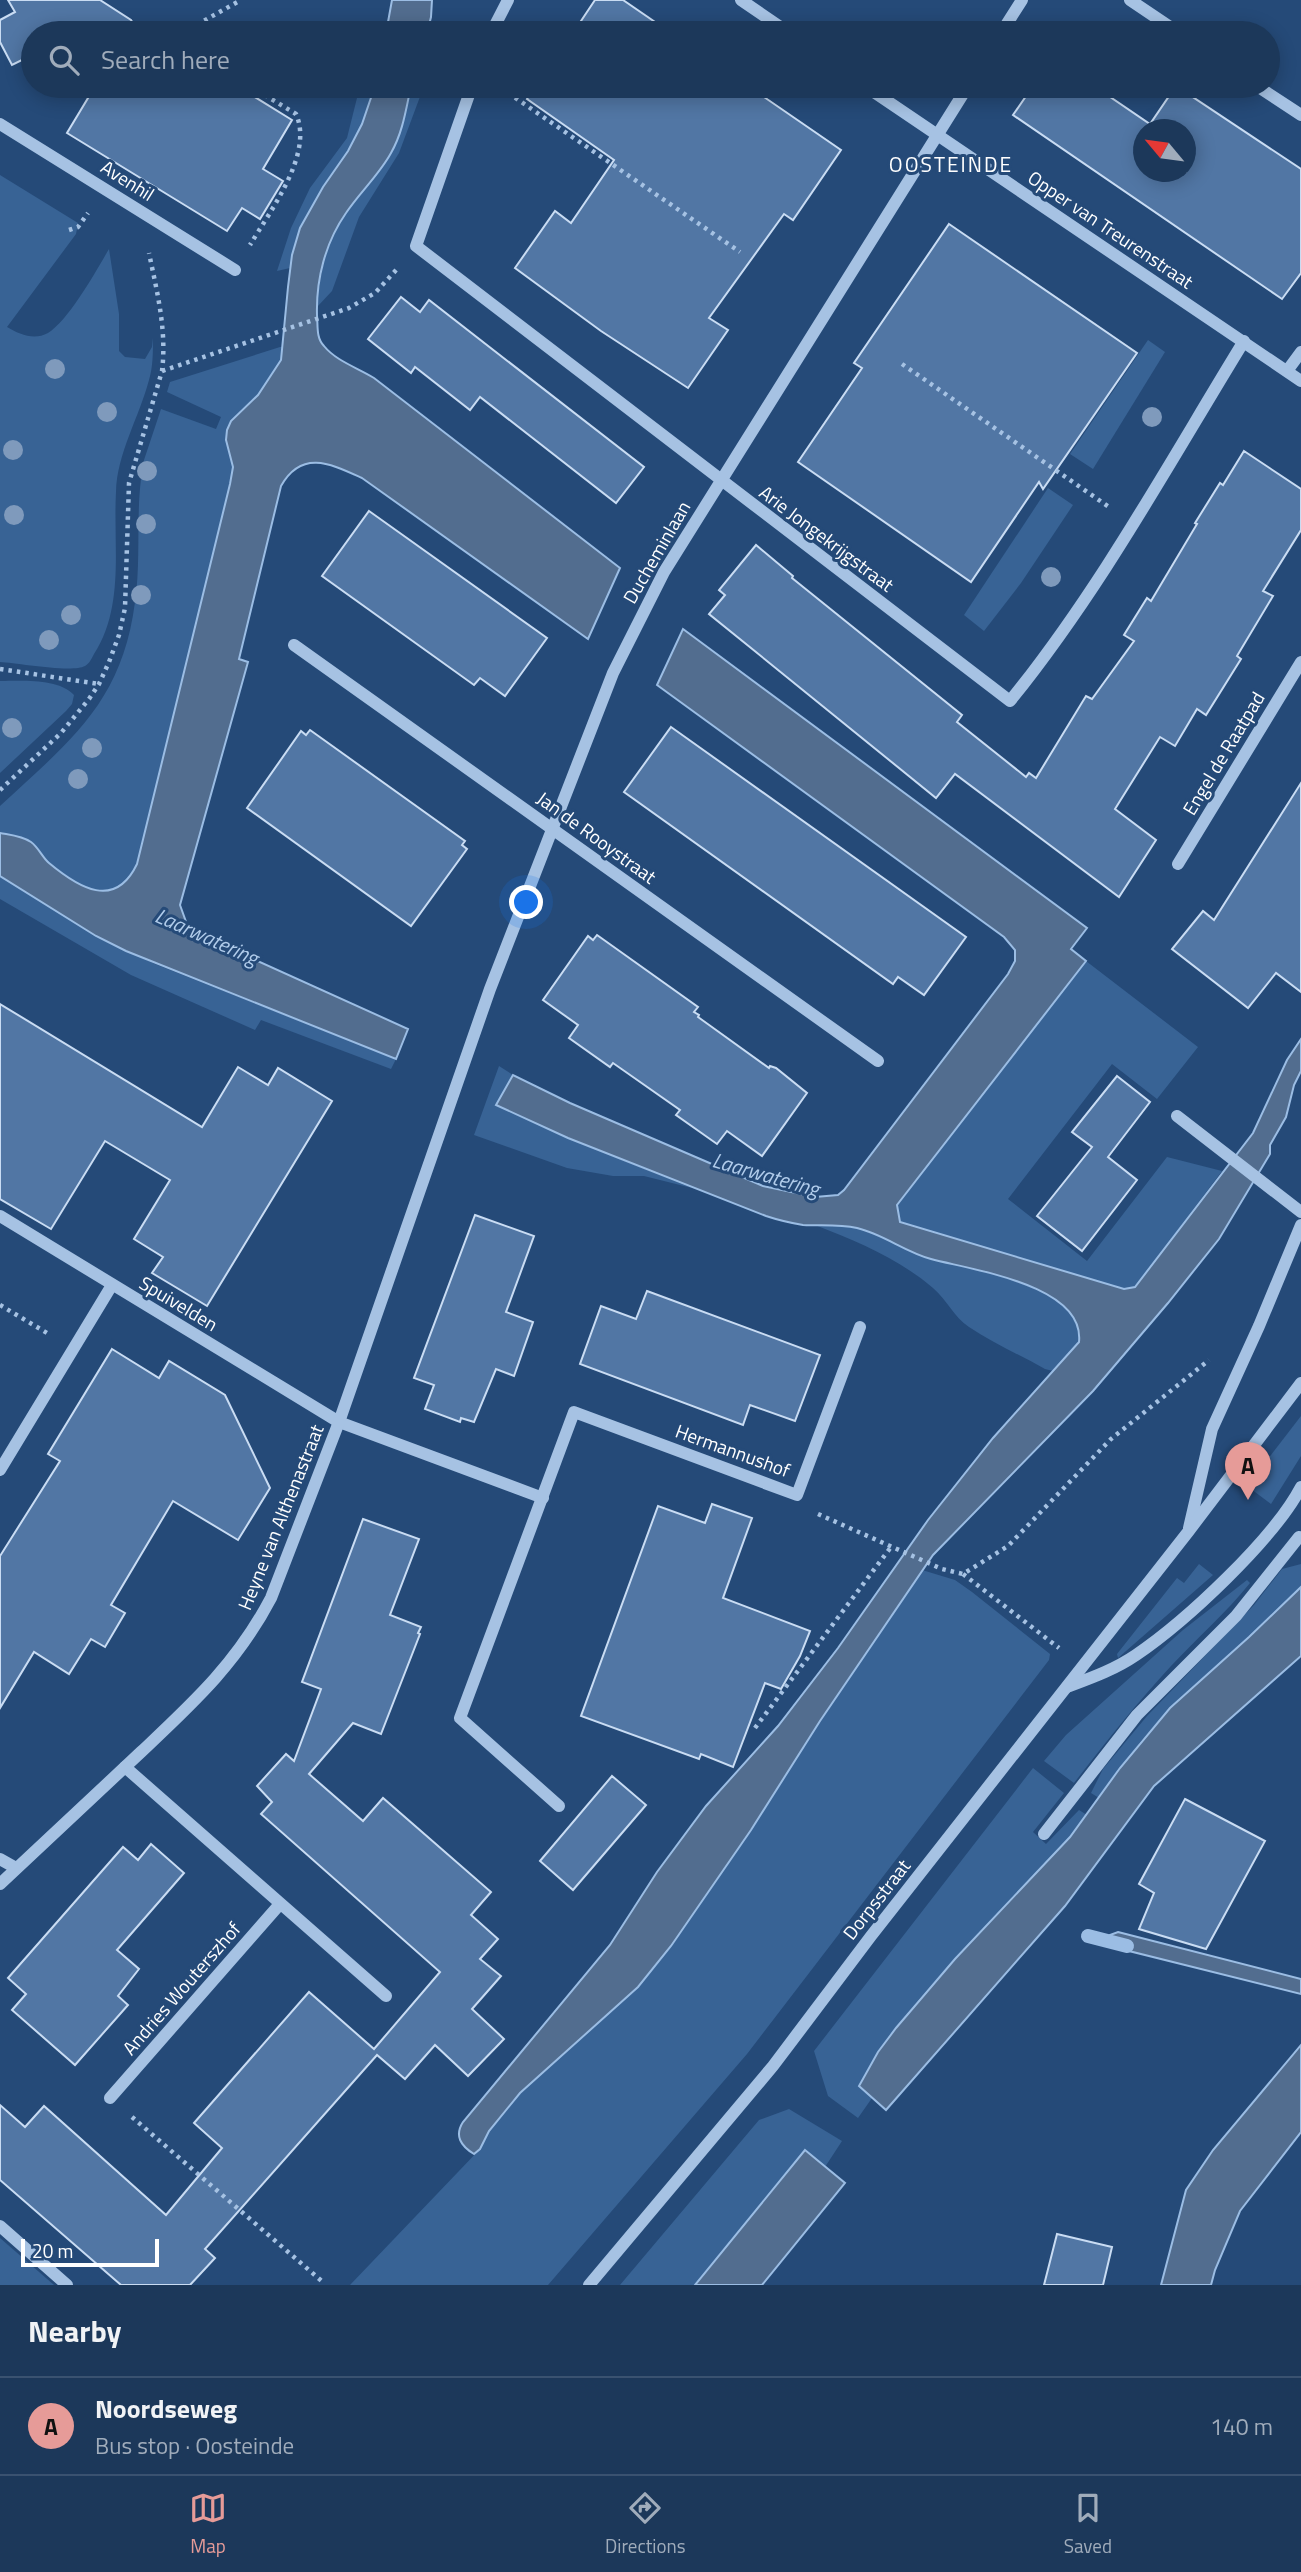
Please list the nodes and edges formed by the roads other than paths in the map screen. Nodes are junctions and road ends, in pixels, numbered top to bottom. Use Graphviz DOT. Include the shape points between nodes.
graph roads {
  1 [pos="508,0"];
  2 [pos="741,0"];
  3 [pos="1022,0"];
  4 [pos="1130,0"];
  5 [pos="497,21"];
  6 [pos="772,21"];
  7 [pos="1009,21"];
  8 [pos="1161,21"];
  9 [pos="468,98"];
  10 [pos="883,98"];
  11 [pos="960,98"];
  12 [pos="1275,98"];
  13 [pos="1301,116"];
  14 [pos="0,124"];
  15 [pos="937,135"];
  16 [pos="235,270"];
  17 [pos="1244,341"];
  18 [pos="1301,352"];
  19 [pos="1287,371"];
  20 [pos="1301,381"];
  21 [pos="720,481"];
  22 [pos="294,645"];
  23 [pos="1301,662"];
  24 [pos="551,828"];
  25 [pos="1178,864"];
  26 [pos="878,1061"];
  27 [pos="458,1079"];
  28 [pos="1177,1116"];
  29 [pos="1301,1212"];
  30 [pos="0,1216"];
  31 [pos="1301,1225"];
  32 [pos="112,1285"];
  33 [pos="860,1327"];
  34 [pos="1301,1383"];
  35 [pos="339,1422"];
  36 [pos="0,1470"];
  37 [pos="1301,1487"];
  38 [pos="542,1498"];
  39 [pos="1274,1527"];
  40 [pos="1188,1532"];
  41 [pos="1300,1538"];
  42 [pos="1067,1688"];
  43 [pos="125,1768"];
  44 [pos="559,1805"];
  45 [pos="1044,1834"];
  46 [pos="0,1859"];
  47 [pos="16,1868"];
  48 [pos="0,1884"];
  49 [pos="281,1904"];
  50 [pos="386,1996"];
  51 [pos="110,2098"];
  52 [pos="0,2226"];
  53 [pos="66,2285"];
  54 [pos="589,2285"];
  1 -- 5 [label="street"];
  2 -- 6 [label="street"];
  3 -- 7 [label="street"];
  4 -- 8 [label="street"];
  9 -- 21 [label="street, Arie Jongekrijgstraat" via="416,246"];
  10 -- 15 [label="street, Opper van Treurenstraat"];
  11 -- 15 [label="street, Ducheminlaan"];
  12 -- 13 [label="street"];
  14 -- 16 [label="street, Avenhil"];
  15 -- 17 [label="street, Opper van Treurenstraat"];
  15 -- 21 [label="street, Ducheminlaan"];
  17 -- 19 [label="street, Opper van Treurenstraat"];
  17 -- 21 [label="street, Arie Jongekrijgstraat" via="1066,630 1010,701"];
  18 -- 19 [label="street"];
  19 -- 20 [label="street, Opper van Treurenstraat"];
  21 -- 24 [label="street, Ducheminlaan" via="645,607 613,673"];
  22 -- 24 [label="street, Jan de Rooystraat"];
  23 -- 25 [label="street, Engel de Raatpad"];
  24 -- 26 [label="street, Jan de Rooystraat"];
  24 -- 27 [label="street, Ducheminlaan"];
  27 -- 35 [label="street, Heyne van Althenastraat"];
  28 -- 29 [label="street"];
  30 -- 32 [label="street, Spuivelden"];
  31 -- 40 [label="street" via="1212,1429"];
  32 -- 35 [label="street, Spuivelden"];
  32 -- 36 [label="street"];
  33 -- 38 [label="street, Hermannushof" via="797,1495 574,1412"];
  34 -- 40 [label="street"];
  35 -- 38 [label="street"];
  35 -- 43 [label="street, Heyne van Althenastraat" via="271,1598 247,1640 199,1697"];
  37 -- 39 [label="street"];
  38 -- 44 [label="street, Hermannushof" via="460,1718"];
  39 -- 41 [label="street"];
  39 -- 42 [label="street" via="1160,1637 1120,1665"];
  40 -- 42 [label="street, Dorpsstraat"];
  41 -- 45 [label="street" via="1236,1616 1137,1714"];
  42 -- 54 [label="street, Dorpsstraat" via="773,2066"];
  43 -- 47 [label="street, Heyne van Althenastraat"];
  43 -- 49 [label="street"];
  46 -- 47 [label="street"];
  47 -- 48 [label="street, Heyne van Althenastraat"];
  49 -- 50 [label="street"];
  49 -- 51 [label="street, Andries Wouterszhof"];
  52 -- 53 [label="street"];
}
